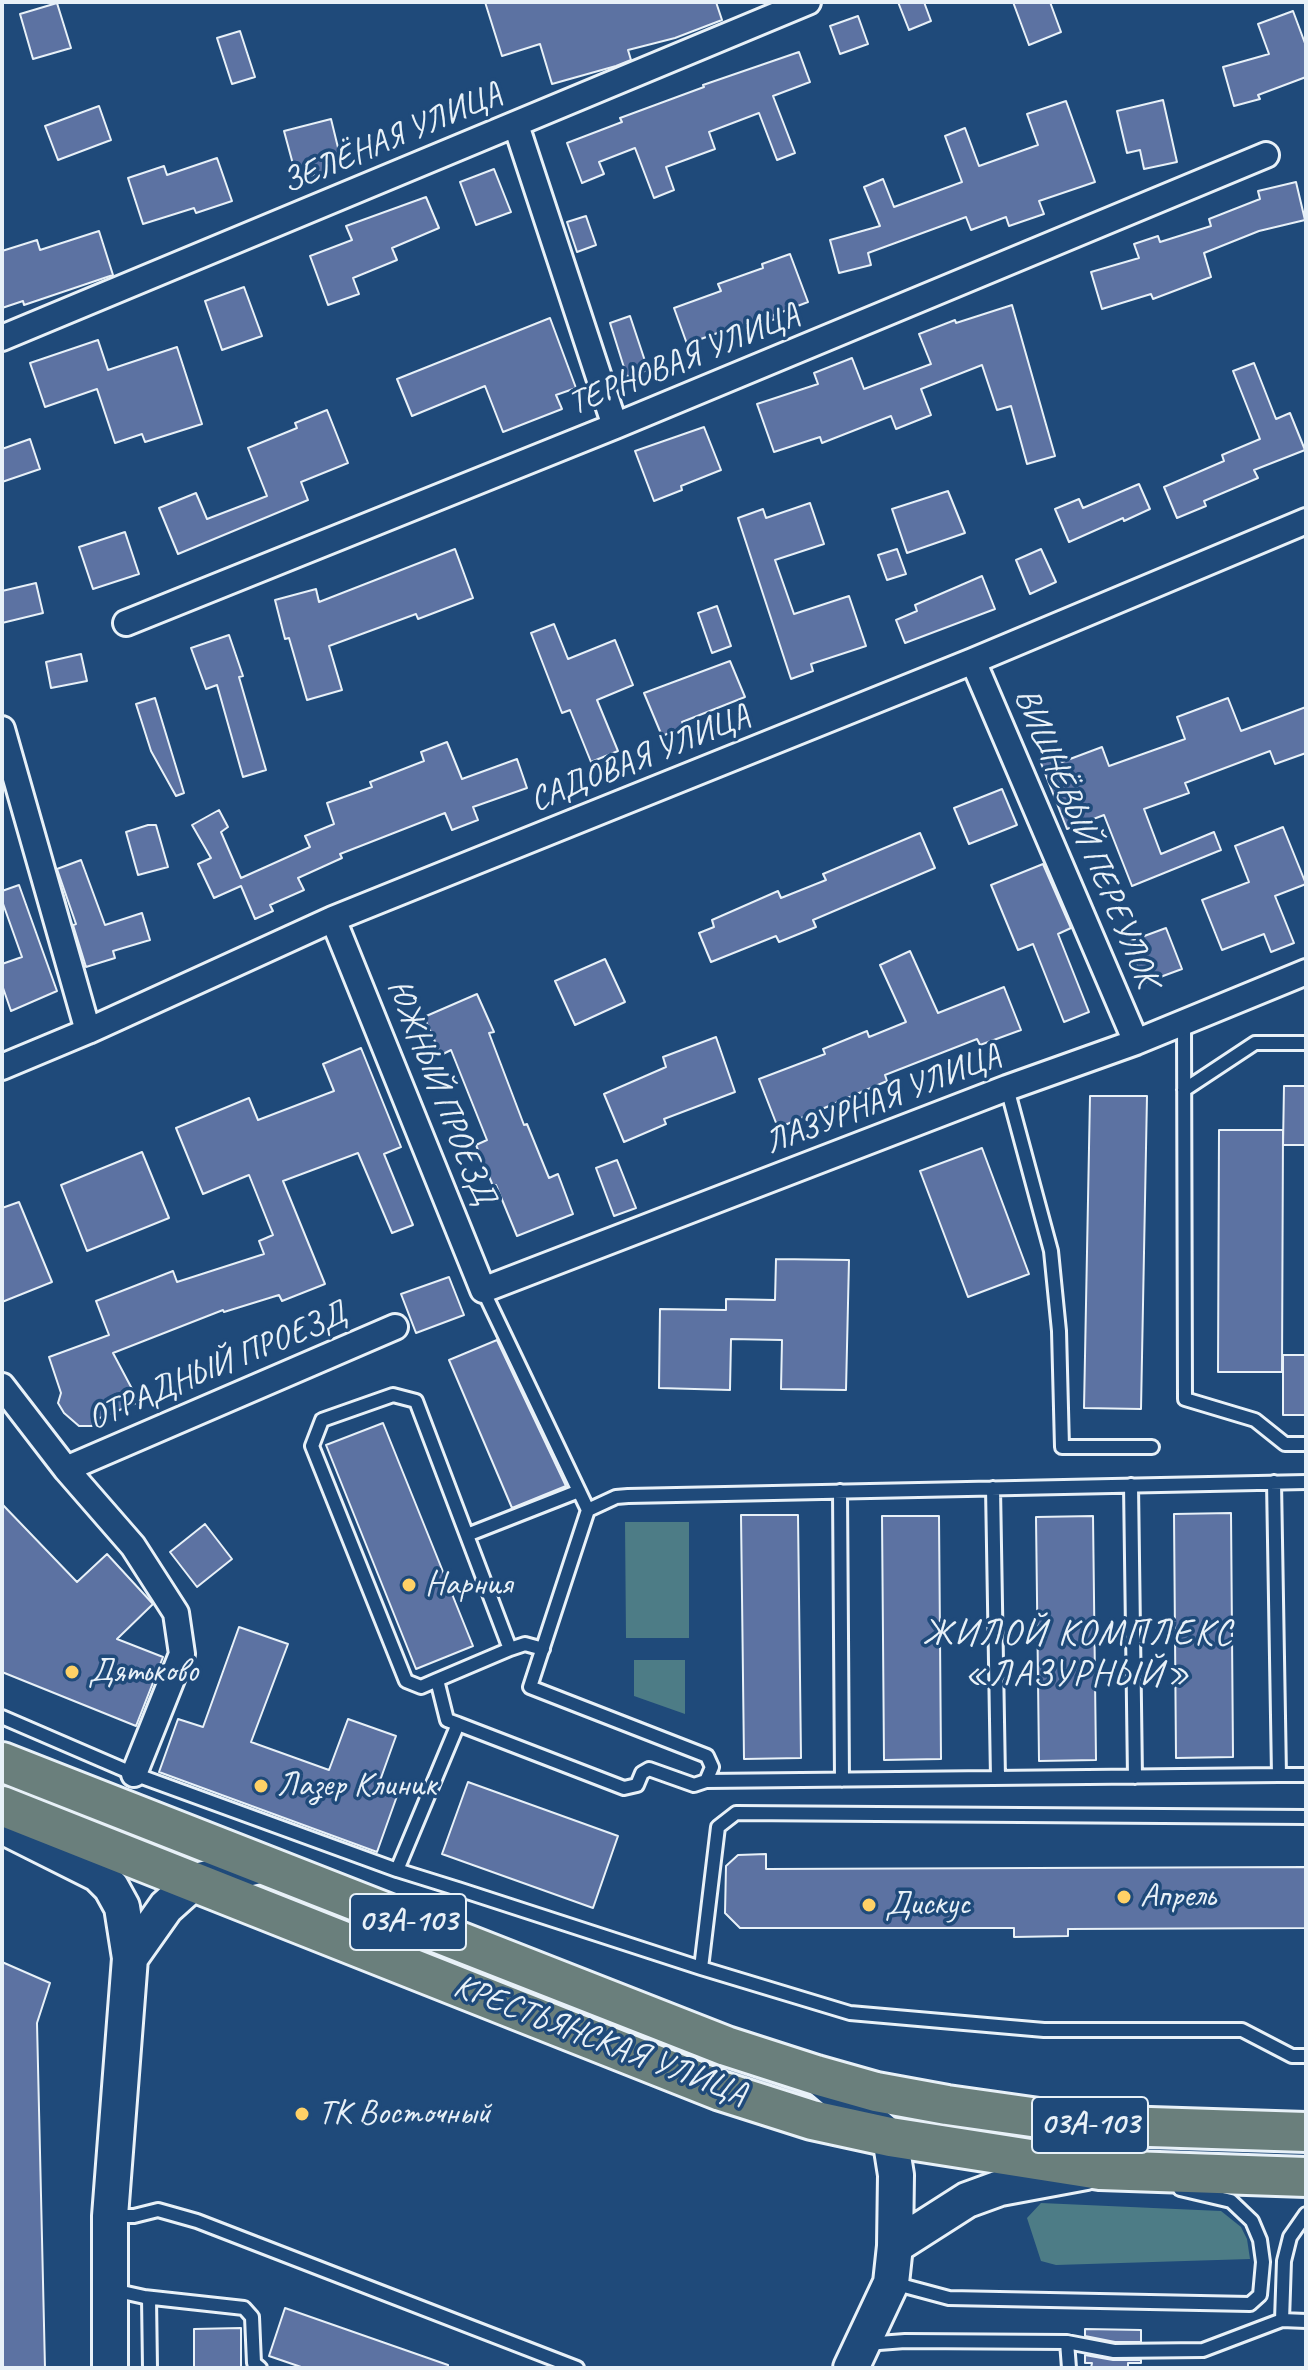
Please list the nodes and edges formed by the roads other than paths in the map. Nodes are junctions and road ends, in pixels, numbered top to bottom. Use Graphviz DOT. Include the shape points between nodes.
graph roads {
  1 [pos="808,2"];
  2 [pos="516,125"];
  3 [pos="1266,155"];
  4 [pos="2,338"];
  5 [pos="615,426"];
  6 [pos="1306,521"];
  7 [pos="126,623"];
  8 [pos="973,661"];
  9 [pos="2,729"];
  10 [pos="333,919"];
  11 [pos="1306,972"];
  12 [pos="1184,1022"];
  13 [pos="88,1031"];
  14 [pos="1136,1042"];
  15 [pos="1306,1043"];
  16 [pos="2,1067"];
  17 [pos="1007,1088"];
  18 [pos="1184,1090"];
  19 [pos="483,1290"];
  20 [pos="395,1327"];
  21 [pos="2,1386"];
  22 [pos="1306,1444"];
  23 [pos="1152,1447"];
  24 [pos="66,1469"];
  25 [pos="1274,1482"];
  26 [pos="1306,1482"];
  27 [pos="1131,1485"];
  28 [pos="993,1488"];
  29 [pos="579,1491"];
  30 [pos="840,1491"];
  31 [pos="588,1510"];
  32 [pos="467,1535"];
  33 [pos="510,1649"];
  34 [pos="543,1649"];
  35 [pos="437,1680"];
  36 [pos="2,1717"];
  37 [pos="458,1724"];
  38 [pos="2,1762"];
  39 [pos="134,1774"];
  40 [pos="1279,1775"];
  41 [pos="1306,1775"];
  42 [pos="1135,1777"];
  43 [pos="998,1778"];
  44 [pos="842,1780"];
  45 [pos="706,1781"];
  46 [pos="2,1806"];
  47 [pos="1306,1817"];
  48 [pos="2,1826"];
  49 [pos="264,1865"];
  50 [pos="397,1870"];
  51 [pos="195,1881"];
  52 [pos="458,1889"];
  53 [pos="443,1936"];
  54 [pos="130,1958"];
  55 [pos="701,1968"];
  56 [pos="1306,2056"];
  57 [pos="816,2075"];
  58 [pos="1306,2132"];
  59 [pos="890,2137"];
  60 [pos="1100,2170"];
  61 [pos="1306,2177"];
  62 [pos="1306,2214"];
  63 [pos="110,2216"];
  64 [pos="895,2246"];
  65 [pos="891,2283"];
  66 [pos="110,2289"];
  67 [pos="144,2297"];
  68 [pos="1282,2320"];
  69 [pos="1306,2321"];
  70 [pos="1067,2342"];
  71 [pos="857,2356"];
  72 [pos="110,2368"];
  73 [pos="150,2368"];
  74 [pos="260,2368"];
  75 [pos="577,2368"];
  76 [pos="1069,2368"];
  1 -- 2 [label="street, ЗЕЛЁНАЯ УЛИЦА"];
  2 -- 4 [label="street, ЗЕЛЁНАЯ УЛИЦА"];
  2 -- 5 [label="street"];
  3 -- 5 [label="street, ТЕРНОВАЯ УЛИЦА"];
  5 -- 7 [label="street, ТЕРНОВАЯ УЛИЦА"];
  6 -- 8 [label="street, САДОВАЯ УЛИЦА"];
  8 -- 10 [label="street, САДОВАЯ УЛИЦА"];
  8 -- 14 [label="street, ВИШНЁВЫЙ ПЕРЕУЛОК"];
  9 -- 13 [label="street"];
  10 -- 13 [label="street, САДОВАЯ УЛИЦА"];
  10 -- 19 [label="street, ЮЖНЫЙ ПРОЕЗД"];
  11 -- 12 [label="street, ЛАЗУРНАЯ УЛИЦА"];
  12 -- 14 [label="street, ЛАЗУРНАЯ УЛИЦА"];
  12 -- 18 [label="lane"];
  13 -- 16 [label="street, САДОВАЯ УЛИЦА"];
  14 -- 17 [label="street, ЛАЗУРНАЯ УЛИЦА"];
  15 -- 18 [label="lane" via="1255,1043"];
  17 -- 19 [label="street, ЛАЗУРНАЯ УЛИЦА"];
  17 -- 23 [label="lane" via="1051,1251 1062,1447"];
  18 -- 22 [label="lane" via="1185,1399 1255,1420 1285,1444"];
  19 -- 29 [label="lane"];
  20 -- 24 [label="street, ОТРАДНЫЙ ПРОЕЗД"];
  21 -- 24 [label="street"];
  24 -- 39 [label="street" via="133,1546 176,1613 182,1654"];
  25 -- 26 [label="lane"];
  25 -- 27 [label="lane"];
  25 -- 40 [label="lane"];
  27 -- 28 [label="lane"];
  27 -- 42 [label="lane"];
  28 -- 30 [label="lane"];
  28 -- 43 [label="lane"];
  29 -- 31 [label="lane"];
  29 -- 32 [label="lane"];
  30 -- 31 [label="lane" via="628,1496"];
  30 -- 44 [label="lane"];
  31 -- 34 [label="lane"];
  32 -- 33 [label="lane"];
  32 -- 35 [label="lane" via="416,1401 393,1395 322,1420 312,1446 406,1681 421,1687"];
  33 -- 34 [label="lane" via="525,1644"];
  33 -- 35 [label="lane"];
  34 -- 45 [label="lane" via="530,1687 707,1756 712,1767"];
  35 -- 37 [label="lane" via="447,1720"];
  36 -- 39 [label="lane"];
  37 -- 45 [label="lane" via="624,1788 637,1785 649,1769 694,1785"];
  37 -- 50 [label="lane"];
  38 -- 49 [label="main road, КРЕСТЬЯНСКАЯ УЛИЦА / 03А-103"];
  39 -- 50 [label="lane"];
  40 -- 41 [label="lane"];
  40 -- 42 [label="lane"];
  42 -- 43 [label="lane"];
  43 -- 44 [label="lane"];
  44 -- 45 [label="lane"];
  46 -- 51 [label="main road, КРЕСТЬЯНСКАЯ УЛИЦА / 03А-103"];
  47 -- 55 [label="lane" via="736,1813 718,1827"];
  48 -- 54 [label="main road" via="98,1874 111,1887 122,1907"];
  49 -- 51 [label="main road"];
  49 -- 53 [label="main road, КРЕСТЬЯНСКАЯ УЛИЦА / 03А-103"];
  50 -- 52 [label="lane"];
  51 -- 54 [label="main road" via="166,1907"];
  51 -- 59 [label="main road, КРЕСТЬЯНСКАЯ УЛИЦА / 03А-103" via="721,2091 812,2120"];
  52 -- 53 [label="lane"];
  52 -- 55 [label="lane"];
  53 -- 57 [label="main road, КРЕСТЬЯНСКАЯ УЛИЦА / 03А-103" via="726,2046"];
  54 -- 63 [label="main road"];
  55 -- 56 [label="lane" via="850,2013 1044,2030 1242,2030 1292,2056"];
  57 -- 58 [label="main road, КРЕСТЬЯНСКАЯ УЛИЦА / 03А-103" via="876,2092 1088,2125"];
  57 -- 59 [label="main road"];
  59 -- 60 [label="main road, 03А-103"];
  59 -- 64 [label="main road" via="896,2175"];
  60 -- 61 [label="main road, 03А-103"];
  60 -- 64 [label="main road" via="1000,2188 967,2200"];
  60 -- 65 [label="lane" via="1231,2201 1252,2221 1260,2240 1260,2295 1250,2304 949,2298"];
  62 -- 68 [label="lane" via="1290,2237 1284,2261"];
  63 -- 66 [label="main road"];
  63 -- 75 [label="lane" via="158,2210 197,2221"];
  64 -- 65 [label="main road"];
  65 -- 71 [label="main road"];
  66 -- 67 [label="lane"];
  66 -- 72 [label="main road"];
  67 -- 73 [label="lane" via="149,2298"];
  67 -- 74 [label="lane" via="244,2308 252,2317 254,2363"];
  68 -- 69 [label="lane"];
  68 -- 70 [label="lane" via="1203,2350 1114,2351"];
  70 -- 71 [label="lane" via="905,2341"];
  70 -- 76 [label="lane"];
}
